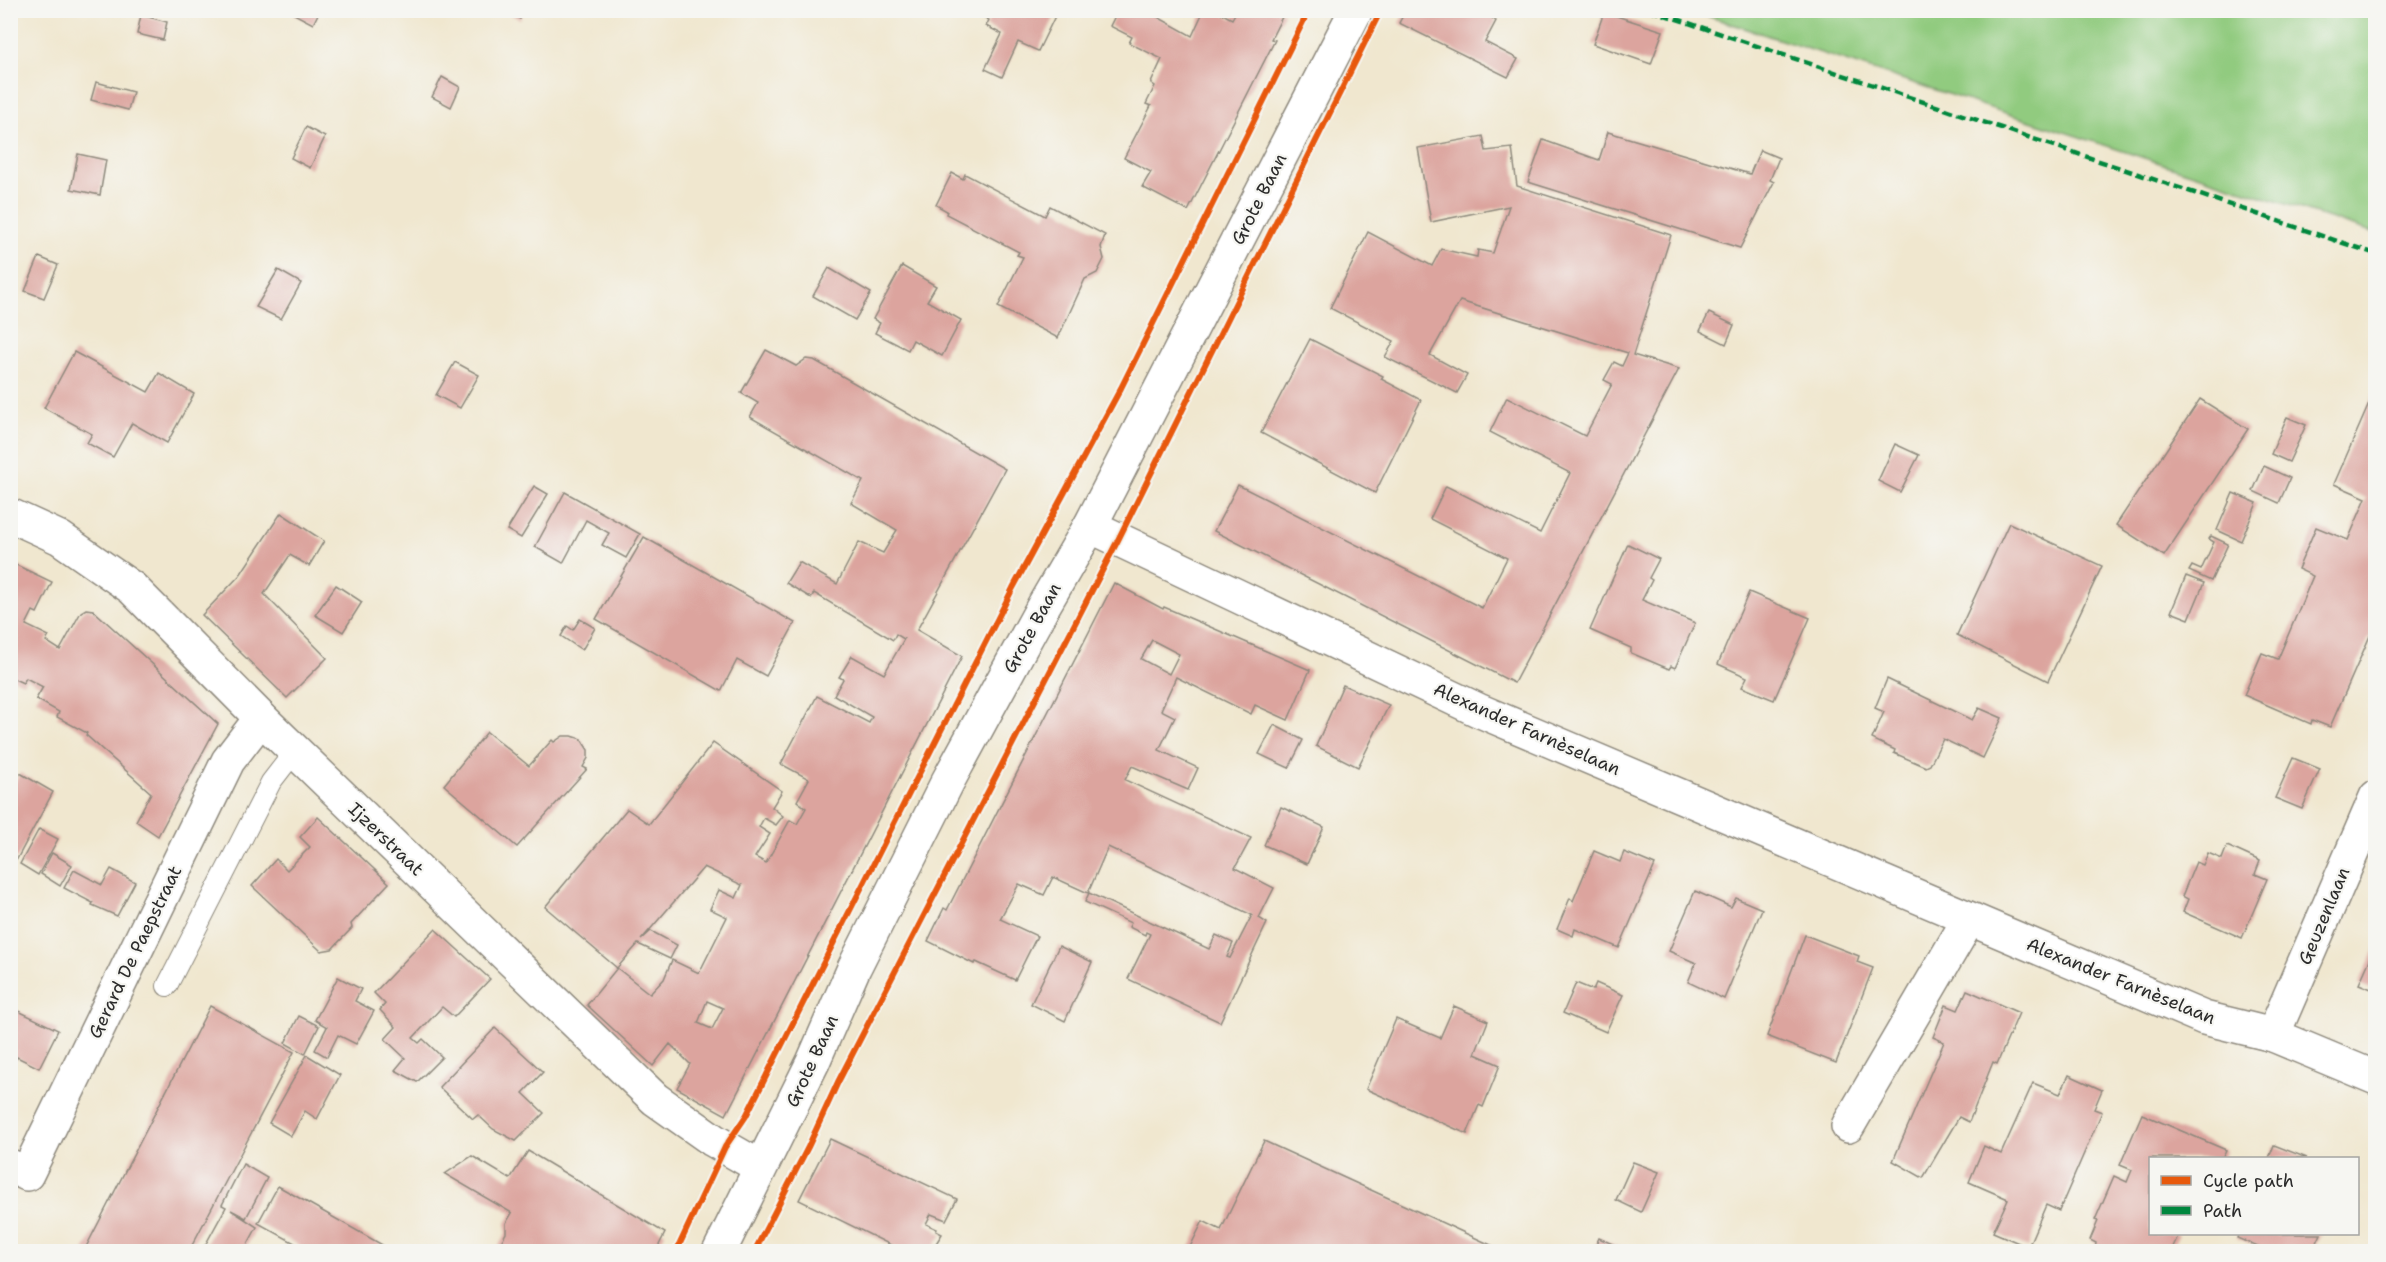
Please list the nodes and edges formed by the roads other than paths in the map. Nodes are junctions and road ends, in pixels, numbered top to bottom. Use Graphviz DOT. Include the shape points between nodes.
graph roads {
  1 [pos="1356,10"];
  2 [pos="10,516"];
  3 [pos="1090,526"];
  4 [pos="261,718"];
  5 [pos="295,751"];
  6 [pos="2376,797"];
  7 [pos="1969,918"];
  8 [pos="167,986"];
  9 [pos="2273,1035"];
  10 [pos="2376,1078"];
  11 [pos="1848,1126"];
  12 [pos="10,1166"];
  13 [pos="760,1167"];
  14 [pos="718,1251"];
  1 -- 3 [label="street, Grote Baan"];
  2 -- 4 [label="street, Ijzerstraat" via="60,538 132,588"];
  3 -- 7 [label="street, Alexander Farnèselaan" via="1478,710"];
  3 -- 13 [label="street, Grote Baan" via="948,781"];
  4 -- 5 [label="street, Ijzerstraat"];
  4 -- 12 [label="street, Gerard De Paepstraat" via="228,761 27,1174"];
  5 -- 8 [label="lane" via="271,782"];
  5 -- 13 [label="street, Ijzerstraat" via="656,1099 713,1140"];
  6 -- 9 [label="street, Geuzenlaan"];
  7 -- 9 [label="street, Alexander Farnèselaan" via="2204,1018"];
  7 -- 11 [label="street"];
  9 -- 10 [label="street, Alexander Farnèselaan"];
  13 -- 14 [label="street, Grote Baan"];
}
